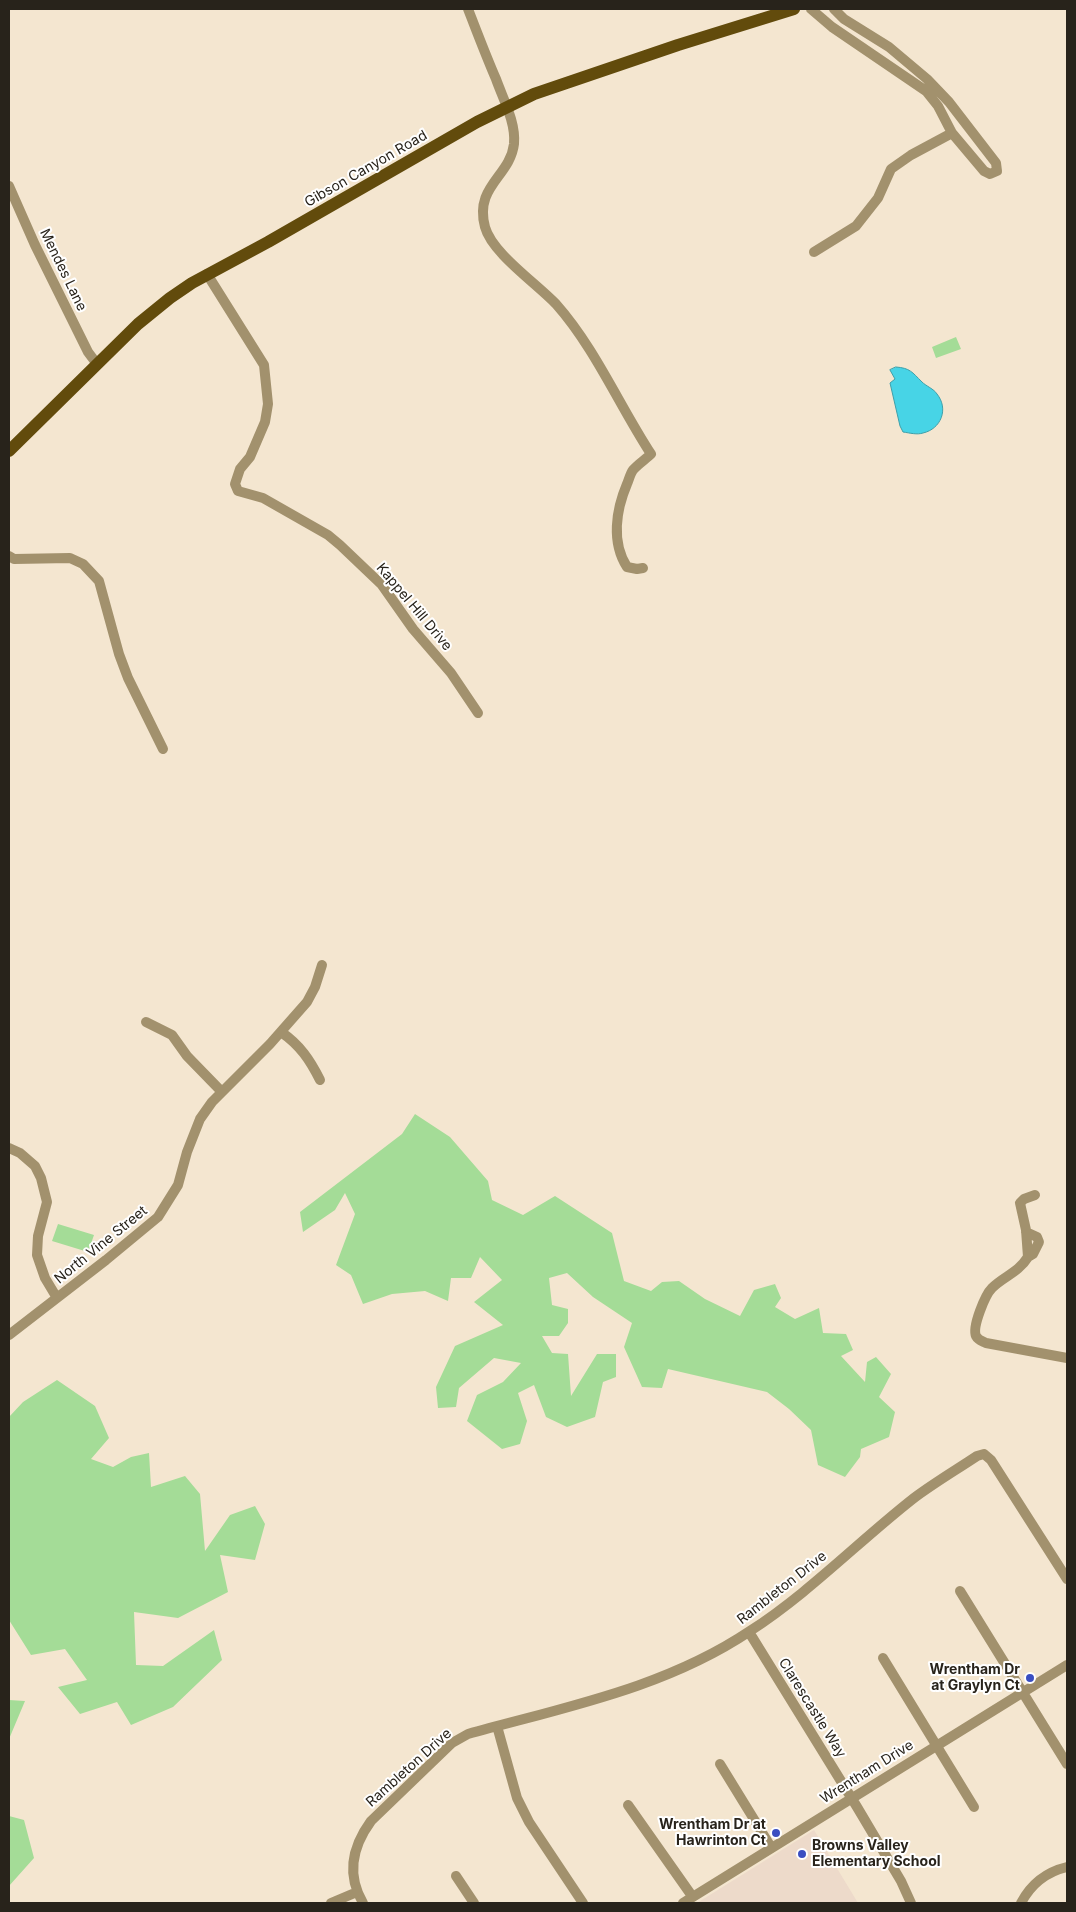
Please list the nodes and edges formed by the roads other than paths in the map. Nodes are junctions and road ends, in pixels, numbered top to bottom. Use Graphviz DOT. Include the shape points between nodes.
graph roads {
  1 [pos="468,9"];
  2 [pos="794,9"];
  3 [pos="811,9"];
  4 [pos="834,9"];
  5 [pos="771,12"];
  6 [pos="507,107"];
  7 [pos="952,133"];
  8 [pos="9,186"];
  9 [pos="814,252"];
  10 [pos="207,274"];
  11 [pos="98,364"];
  12 [pos="9,451"];
  13 [pos="9,556"];
  14 [pos="643,568"];
  15 [pos="478,713"];
  16 [pos="163,749"];
  17 [pos="322,966"];
  18 [pos="146,1022"];
  19 [pos="281,1032"];
  20 [pos="320,1080"];
  21 [pos="222,1092"];
  22 [pos="9,1148"];
  23 [pos="1035,1195"];
  24 [pos="56,1298"];
  25 [pos="9,1335"];
  26 [pos="1067,1358"];
  27 [pos="1067,1579"];
  28 [pos="960,1591"];
  29 [pos="749,1632"];
  30 [pos="883,1658"];
  31 [pos="1067,1665"];
  32 [pos="1023,1693"];
  33 [pos="497,1726"];
  34 [pos="936,1746"];
  35 [pos="720,1764"];
  36 [pos="1067,1764"];
  37 [pos="851,1798"];
  38 [pos="628,1805"];
  39 [pos="974,1807"];
  40 [pos="771,1847"];
  41 [pos="1067,1867"];
  42 [pos="456,1876"];
  43 [pos="357,1892"];
  44 [pos="692,1896"];
  45 [pos="331,1903"];
  46 [pos="363,1903"];
  47 [pos="474,1903"];
  48 [pos="583,1903"];
  49 [pos="683,1903"];
  50 [pos="911,1903"];
  51 [pos="1021,1903"];
  1 -- 6 [label="street"];
  2 -- 5 [label="main road, Gibson Canyon Road"];
  3 -- 7 [label="street" via="926,91"];
  4 -- 7 [label="street" via="844,19 889,47 927,79 950,102 996,163 997,171 990,174 984,171"];
  5 -- 6 [label="main road, Gibson Canyon Road" via="550,88"];
  6 -- 10 [label="main road, Gibson Canyon Road"];
  6 -- 14 [label="street" via="514,135 513,150 484,202 485,229 501,253 557,306 583,340 651,454 633,470 618,515 617,542 621,557 627,566"];
  7 -- 9 [label="street" via="891,169 878,198 856,226"];
  8 -- 11 [label="street, Mendes Lane" via="88,352"];
  10 -- 11 [label="main road, Gibson Canyon Road" via="156,308"];
  10 -- 15 [label="street, Kappel Hill Drive" via="264,365 268,404 265,422 250,457 240,469 235,484 238,491 262,498 340,545 382,586 451,673"];
  11 -- 12 [label="main road, Gibson Canyon Road"];
  13 -- 16 [label="street" via="14,559 70,558 83,564 99,581 128,678"];
  17 -- 19 [label="street, North Vine Street" via="307,1002"];
  18 -- 21 [label="street" via="172,1035 187,1056"];
  19 -- 20 [label="street" via="305,1055"];
  19 -- 21 [label="street, North Vine Street"];
  21 -- 24 [label="street, North Vine Street" via="200,1120 178,1184 158,1218"];
  22 -- 24 [label="street" via="35,1166 41,1178 46,1202 37,1255"];
  23 -- 26 [label="street" via="1020,1203 1028,1257 1016,1272 996,1285 986,1297 976,1335 986,1343"];
  24 -- 25 [label="street, North Vine Street"];
  27 -- 29 [label="street, Rambleton Drive" via="991,1460 984,1454 916,1497 779,1612"];
  28 -- 32 [label="street"];
  29 -- 33 [label="street, Rambleton Drive" via="708,1656 651,1682"];
  29 -- 37 [label="street, Clarescastle Way"];
  30 -- 34 [label="street"];
  31 -- 32 [label="street, Wrentham Drive"];
  32 -- 34 [label="street, Wrentham Drive"];
  32 -- 36 [label="street"];
  33 -- 43 [label="street, Rambleton Drive" via="468,1734 452,1743 371,1821 360,1836 354,1856 353,1875"];
  33 -- 48 [label="street" via="517,1798 529,1822"];
  34 -- 37 [label="street, Wrentham Drive"];
  34 -- 39 [label="street"];
  35 -- 40 [label="street"];
  37 -- 40 [label="street, Wrentham Drive"];
  37 -- 50 [label="street, Clarescastle Way"];
  38 -- 44 [label="street"];
  40 -- 44 [label="street, Wrentham Drive"];
  41 -- 51 [label="street" via="1046,1875"];
  42 -- 47 [label="street"];
  43 -- 45 [label="street"];
  43 -- 46 [label="street, Rambleton Drive"];
  44 -- 49 [label="street, Wrentham Drive"];
}
